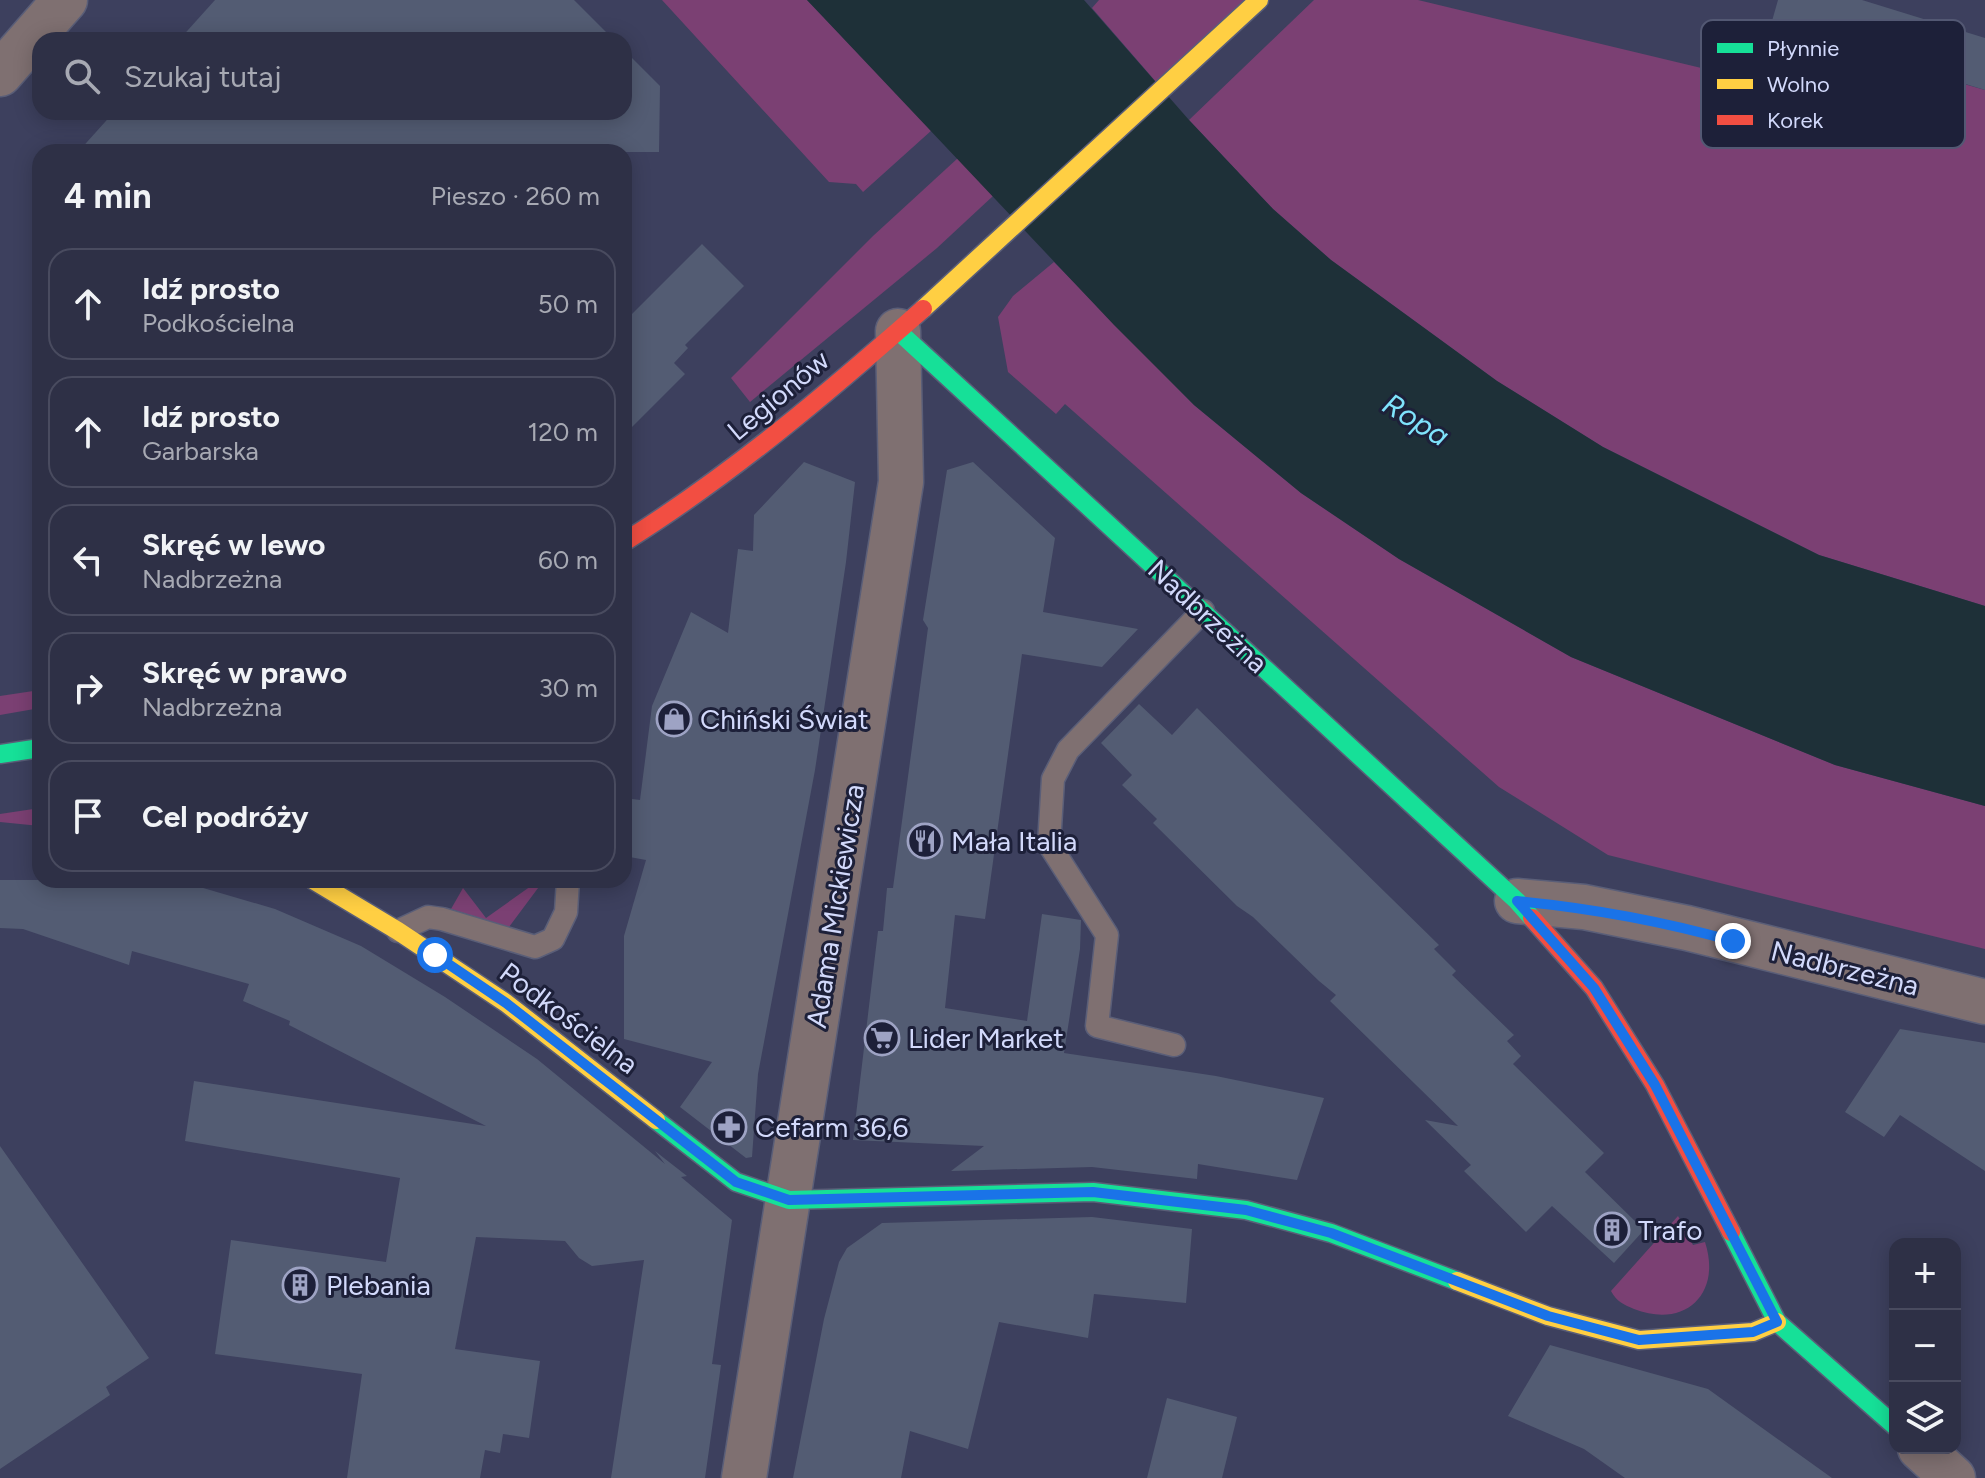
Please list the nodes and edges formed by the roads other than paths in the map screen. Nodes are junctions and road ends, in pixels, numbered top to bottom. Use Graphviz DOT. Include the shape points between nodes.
graph roads {
  1 [pos="65,0"];
  2 [pos="1259,0"];
  3 [pos="37,32"];
  4 [pos="32,38"];
  5 [pos="0,74"];
  6 [pos="898,331"];
  7 [pos="632,537"];
  8 [pos="1203,611"];
  9 [pos="32,749"];
  10 [pos="0,754"];
  11 [pos="326,888"];
  12 [pos="568,888"];
  13 [pos="1517,901"];
  14 [pos="398,931"];
  15 [pos="1985,1002"];
  16 [pos="1174,1045"];
  17 [pos="789,1200"];
  18 [pos="1777,1322"];
  19 [pos="1889,1421"];
  20 [pos="1927,1454"];
  21 [pos="744,1478"];
  22 [pos="1953,1478"];
  1 -- 3 [label="street"];
  2 -- 6 [label="street, Legionów"];
  4 -- 5 [label="street"];
  6 -- 7 [label="street, Legionów" via="740,464"];
  6 -- 8 [label="street, Nadbrzeżna"];
  6 -- 17 [label="street, Adama Mickiewicza" via="901,482"];
  8 -- 13 [label="street, Nadbrzeżna"];
  8 -- 16 [label="lane" via="1068,750 1053,779 1049,844 1107,935 1097,1026"];
  9 -- 10 [label="street"];
  11 -- 14 [label="street, Podkościelna"];
  12 -- 14 [label="lane" via="566,912 553,939 535,947 428,917"];
  13 -- 15 [label="street, Nadbrzeżna" via="1584,907 1687,928"];
  13 -- 18 [label="street, Nadbrzeżna" via="1594,988 1655,1085"];
  14 -- 17 [label="street, Podkościelna" via="506,1003 736,1182"];
  17 -- 18 [label="street" via="1093,1192 1246,1210 1331,1233 1548,1316 1639,1340 1753,1332"];
  17 -- 21 [label="street, Adama Mickiewicza"];
  18 -- 19 [label="street"];
  20 -- 22 [label="street"];
}
